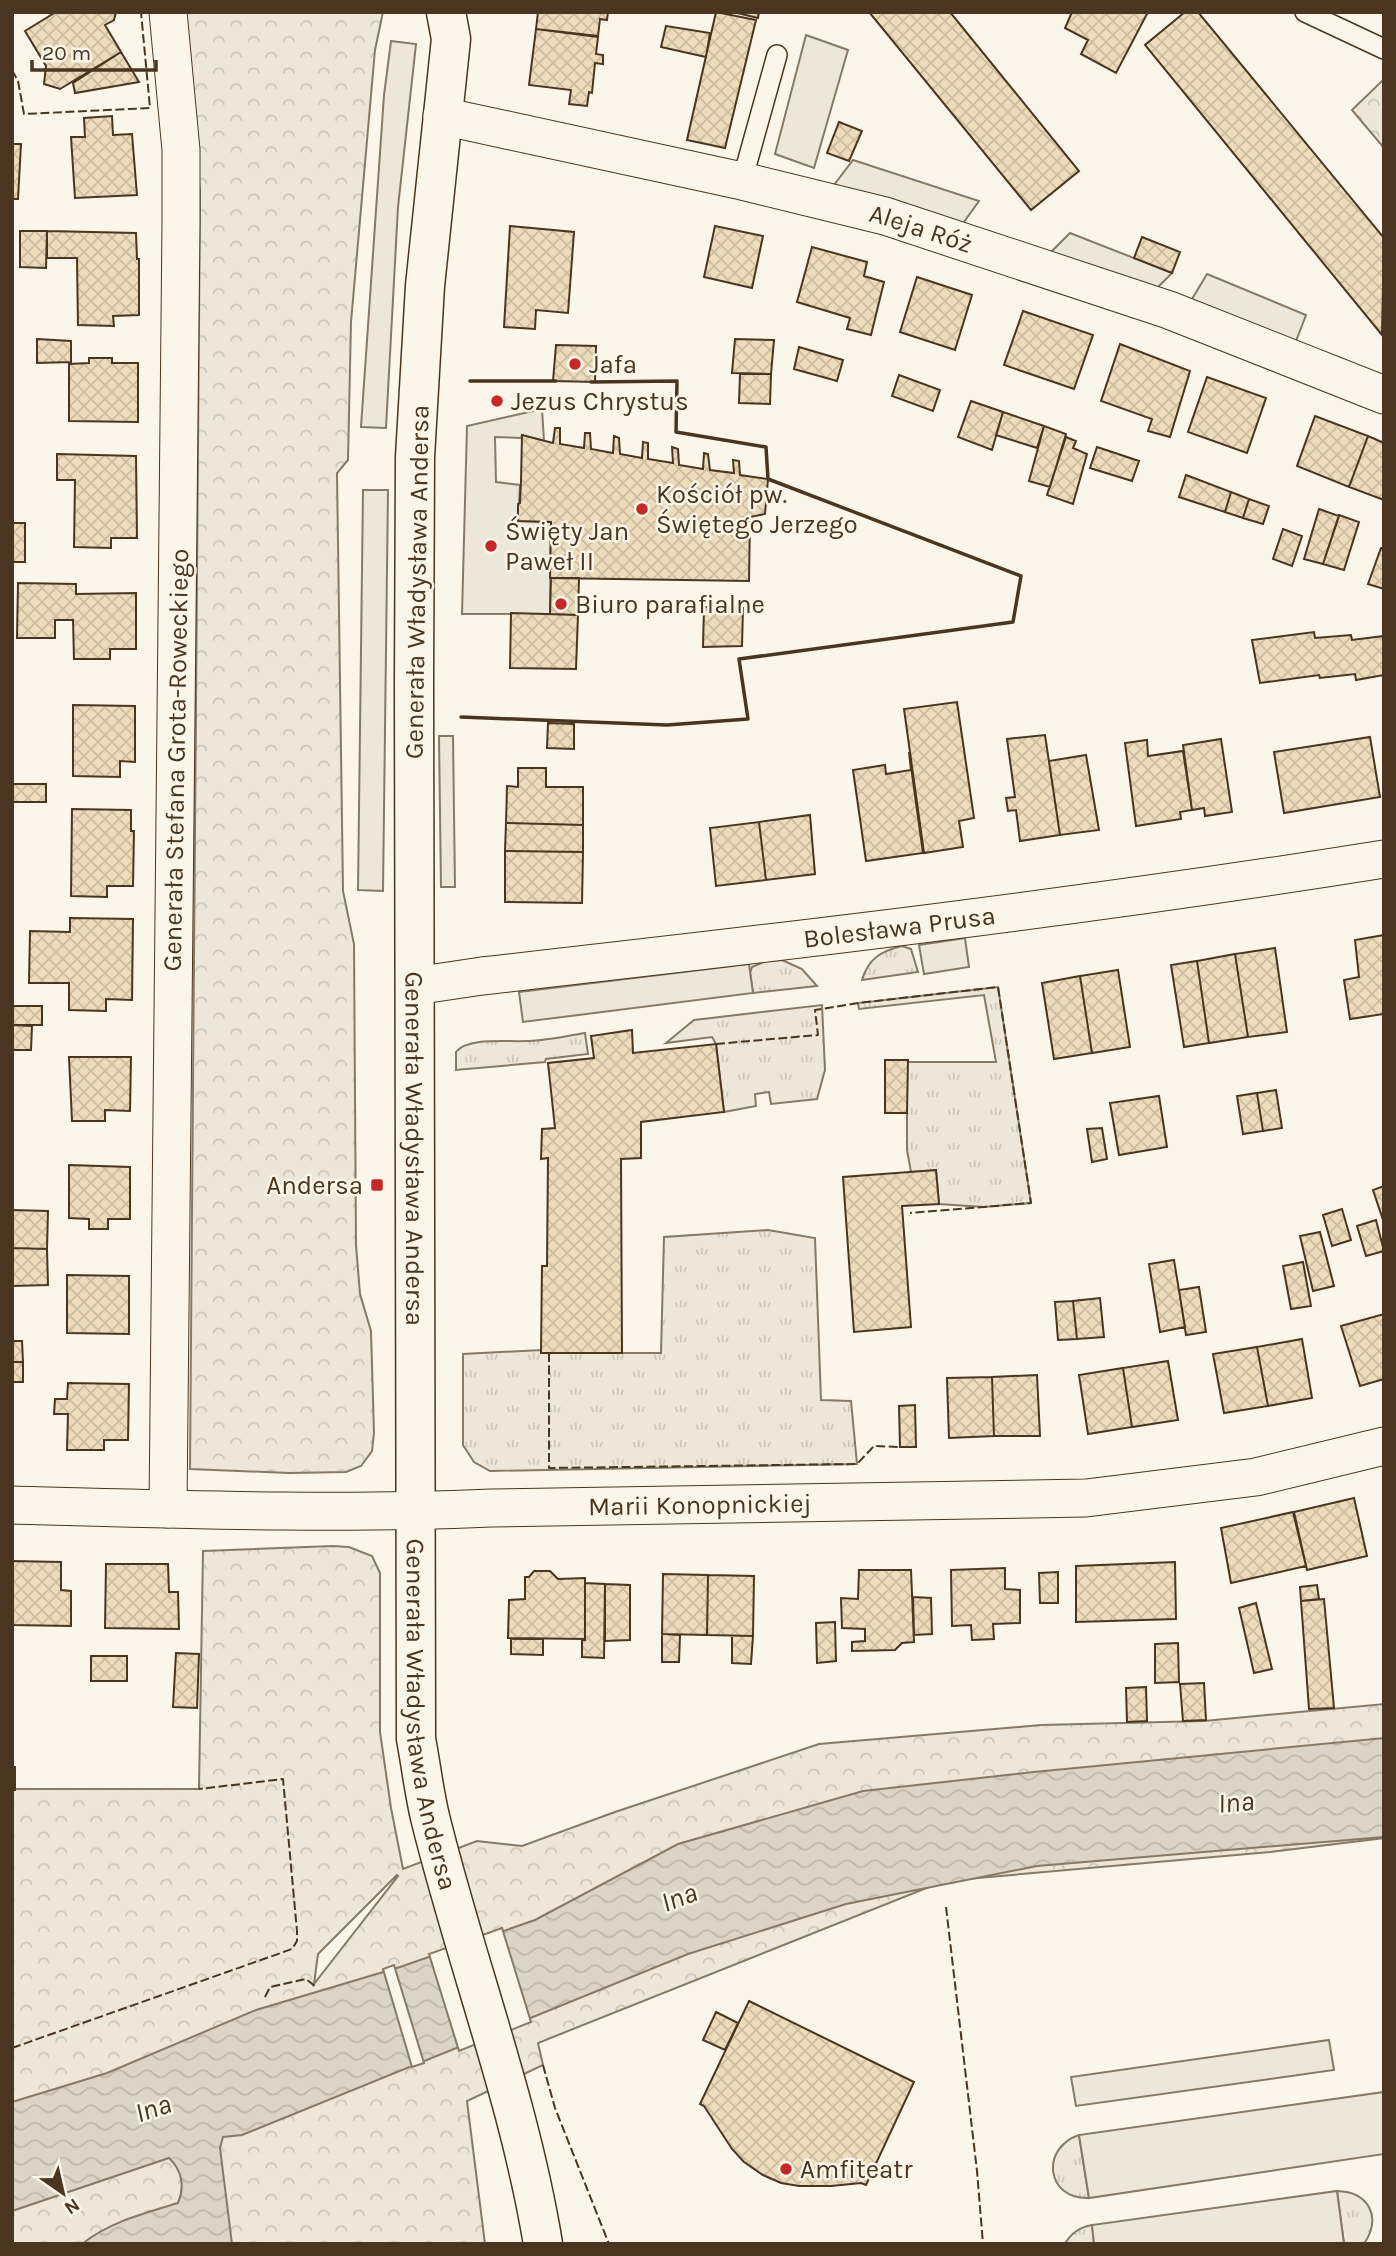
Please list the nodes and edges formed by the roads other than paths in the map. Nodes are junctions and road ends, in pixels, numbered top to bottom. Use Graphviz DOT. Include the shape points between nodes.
graph roads {
  1 [pos="168,12"];
  2 [pos="1305,12"];
  3 [pos="453,21"];
  4 [pos="1384,50"];
  5 [pos="777,55"];
  6 [pos="442,116"];
  7 [pos="742,181"];
  8 [pos="1384,395"];
  9 [pos="1384,859"];
  10 [pos="415,986"];
  11 [pos="1384,1446"];
  12 [pos="12,1505"];
  13 [pos="168,1509"];
  14 [pos="415,1511"];
  15 [pos="543,2244"];
  1 -- 13 [label="street, Generała Stefana Grota-Roweckiego" via="181,150 181,222"];
  2 -- 4 [label="lane"];
  3 -- 6 [label="street, Generała Władysława Andersa"];
  5 -- 7 [label="lane"];
  6 -- 7 [label="street, Aleja Róż"];
  6 -- 10 [label="street, Generała Władysława Andersa" via="425,286 415,457"];
  7 -- 8 [label="street, Aleja Róż" via="885,216 1169,310"];
  9 -- 10 [label="street, Bolesława Prusa" via="988,917"];
  10 -- 14 [label="street, Generała Władysława Andersa"];
  11 -- 14 [label="street, Marii Konopnickiej" via="1256,1477 1086,1498"];
  12 -- 13 [label="street, Marii Konopnickiej"];
  13 -- 14 [label="street, Marii Konopnickiej"];
  14 -- 15 [label="street, Generała Władysława Andersa" via="416,1739 430,1815 505,2076"];
}
